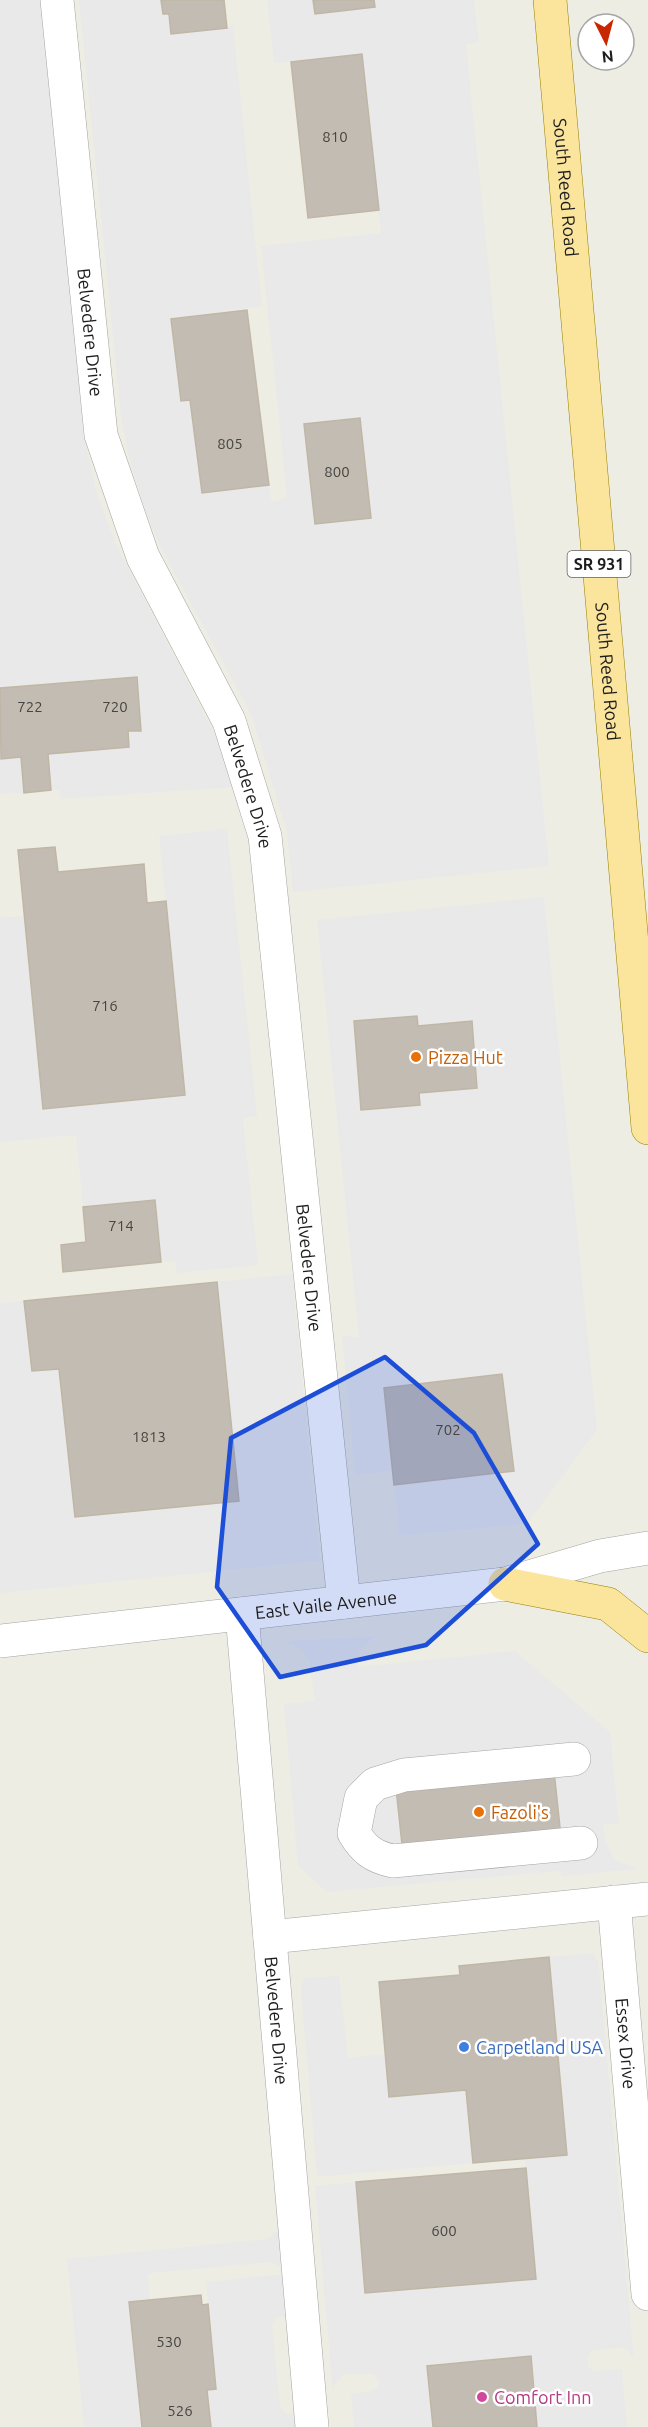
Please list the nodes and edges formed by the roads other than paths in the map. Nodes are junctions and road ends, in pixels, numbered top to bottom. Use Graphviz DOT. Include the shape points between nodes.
graph roads {
  1 [pos="57,0"];
  2 [pos="550,0"];
  3 [pos="648,1128"];
  4 [pos="648,1548"];
  5 [pos="505,1584"];
  6 [pos="344,1602"];
  7 [pos="242,1614"];
  8 [pos="648,1636"];
  9 [pos="0,1641"];
  10 [pos="574,1759"];
  11 [pos="581,1843"];
  12 [pos="648,1899"];
  13 [pos="614,1902"];
  14 [pos="270,1937"];
  15 [pos="648,2294"];
  16 [pos="312,2427"];
  1 -- 6 [label="street, Belvedere Drive" via="101,435 143,557 229,721 265,836"];
  2 -- 3 [label="main road, South Reed Road / SR 931"];
  4 -- 5 [label="street, East Vaile Avenue" via="600,1556"];
  5 -- 6 [label="street, East Vaile Avenue"];
  5 -- 8 [label="main road" via="608,1604"];
  6 -- 7 [label="street, East Vaile Avenue"];
  7 -- 9 [label="street, East Vaile Avenue"];
  7 -- 14 [label="street, Belvedere Drive"];
  10 -- 11 [label="street" via="404,1775 375,1784 361,1798 354,1833 363,1847 377,1857 393,1861"];
  12 -- 13 [label="street"];
  13 -- 14 [label="street"];
  13 -- 15 [label="street, Essex Drive"];
  14 -- 16 [label="street, Belvedere Drive"];
}
